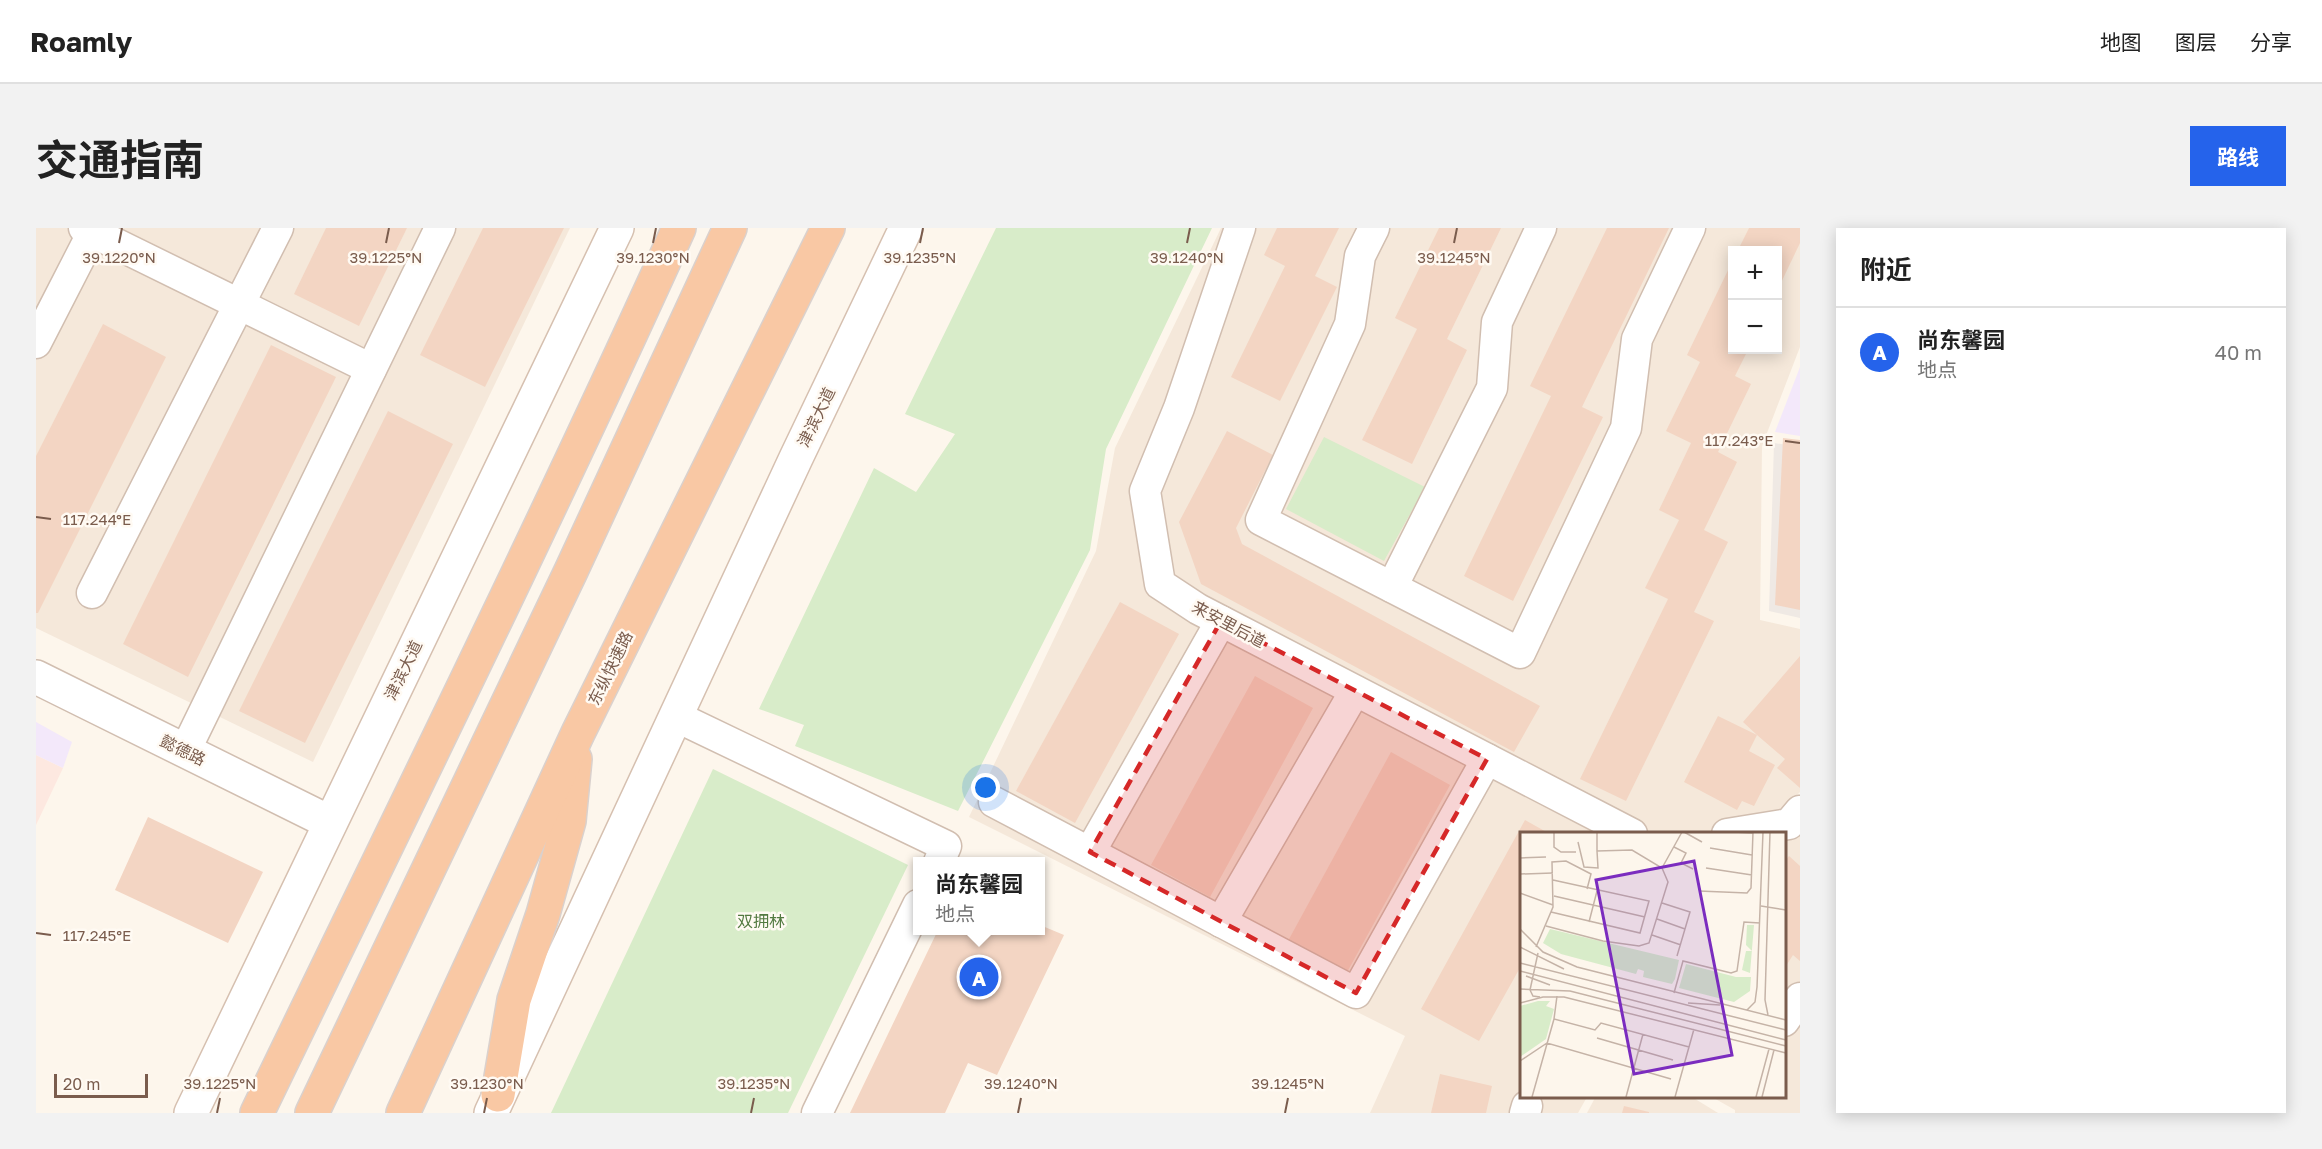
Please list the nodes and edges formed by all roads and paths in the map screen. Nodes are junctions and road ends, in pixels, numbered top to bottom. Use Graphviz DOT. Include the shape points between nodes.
graph roads {
  1 [pos="278,228"];
  2 [pos="440,228"];
  3 [pos="617,228"];
  4 [pos="679,228"];
  5 [pos="730,228"];
  6 [pos="828,228"];
  7 [pos="906,228"];
  8 [pos="1240,228"];
  9 [pos="1374,228"];
  10 [pos="1541,228"];
  11 [pos="1690,228"];
  12 [pos="91,229"];
  13 [pos="239,304"];
  14 [pos="36,343"];
  15 [pos="370,369"];
  16 [pos="1392,587"];
  17 [pos="92,593"];
  18 [pos="1221,621"];
  19 [pos="36,677"];
  20 [pos="1355,691"];
  21 [pos="675,716"];
  22 [pos="578,733"];
  23 [pos="185,751"];
  24 [pos="1487,759"];
  25 [pos="994,802"];
  26 [pos="329,822"];
  27 [pos="1796,823"];
  28 [pos="1628,832"];
  29 [pos="1739,832"];
  30 [pos="1090,852"];
  31 [pos="941,857"];
  32 [pos="913,915"];
  33 [pos="1221,922"];
  34 [pos="1800,998"];
  35 [pos="1785,1020"];
  36 [pos="495,1104"];
  37 [pos="191,1113"];
  38 [pos="256,1113"];
  39 [pos="312,1113"];
  40 [pos="403,1113"];
  41 [pos="817,1113"];
  1 -- 13 [label="street"];
  2 -- 15 [label="street"];
  3 -- 26 [label="main road, 津滨大道"];
  4 -- 38 [label="highway" via="471,673"];
  5 -- 39 [label="highway"];
  6 -- 22 [label="highway, 东纵快速路"];
  7 -- 21 [label="main road, 津滨大道"];
  8 -- 18 [label="street, 来安里后道" via="1179,408 1145,491 1160,584"];
  9 -- 16 [label="street" via="1360,256 1350,324 1261,520"];
  10 -- 16 [label="street" via="1497,322 1492,388"];
  11 -- 16 [label="street" via="1637,339 1626,428 1520,653"];
  12 -- 13 [label="street"];
  12 -- 14 [label="street"];
  13 -- 15 [label="street"];
  13 -- 17 [label="street"];
  15 -- 23 [label="street"];
  18 -- 20 [label="street, 来安里后道"];
  18 -- 30 [label="street"];
  19 -- 23 [label="main road, 懿德路"];
  20 -- 24 [label="street, 来安里后道"];
  20 -- 33 [label="street"];
  21 -- 31 [label="street" via="946,846"];
  21 -- 36 [label="main road, 津滨大道"];
  22 -- 36 [label="highway" via="569,821 514,1000"];
  22 -- 40 [label="highway, 东纵快速路"];
  23 -- 26 [label="main road, 懿德路"];
  24 -- 28 [label="street, 来安里后道"];
  24 -- 33 [label="street" via="1356,993"];
  25 -- 30 [label="street"];
  26 -- 37 [label="main road, 津滨大道"];
  27 -- 29 [label="street"];
  30 -- 33 [label="street"];
  32 -- 41 [label="street"];
  34 -- 35 [label="street"];
}
